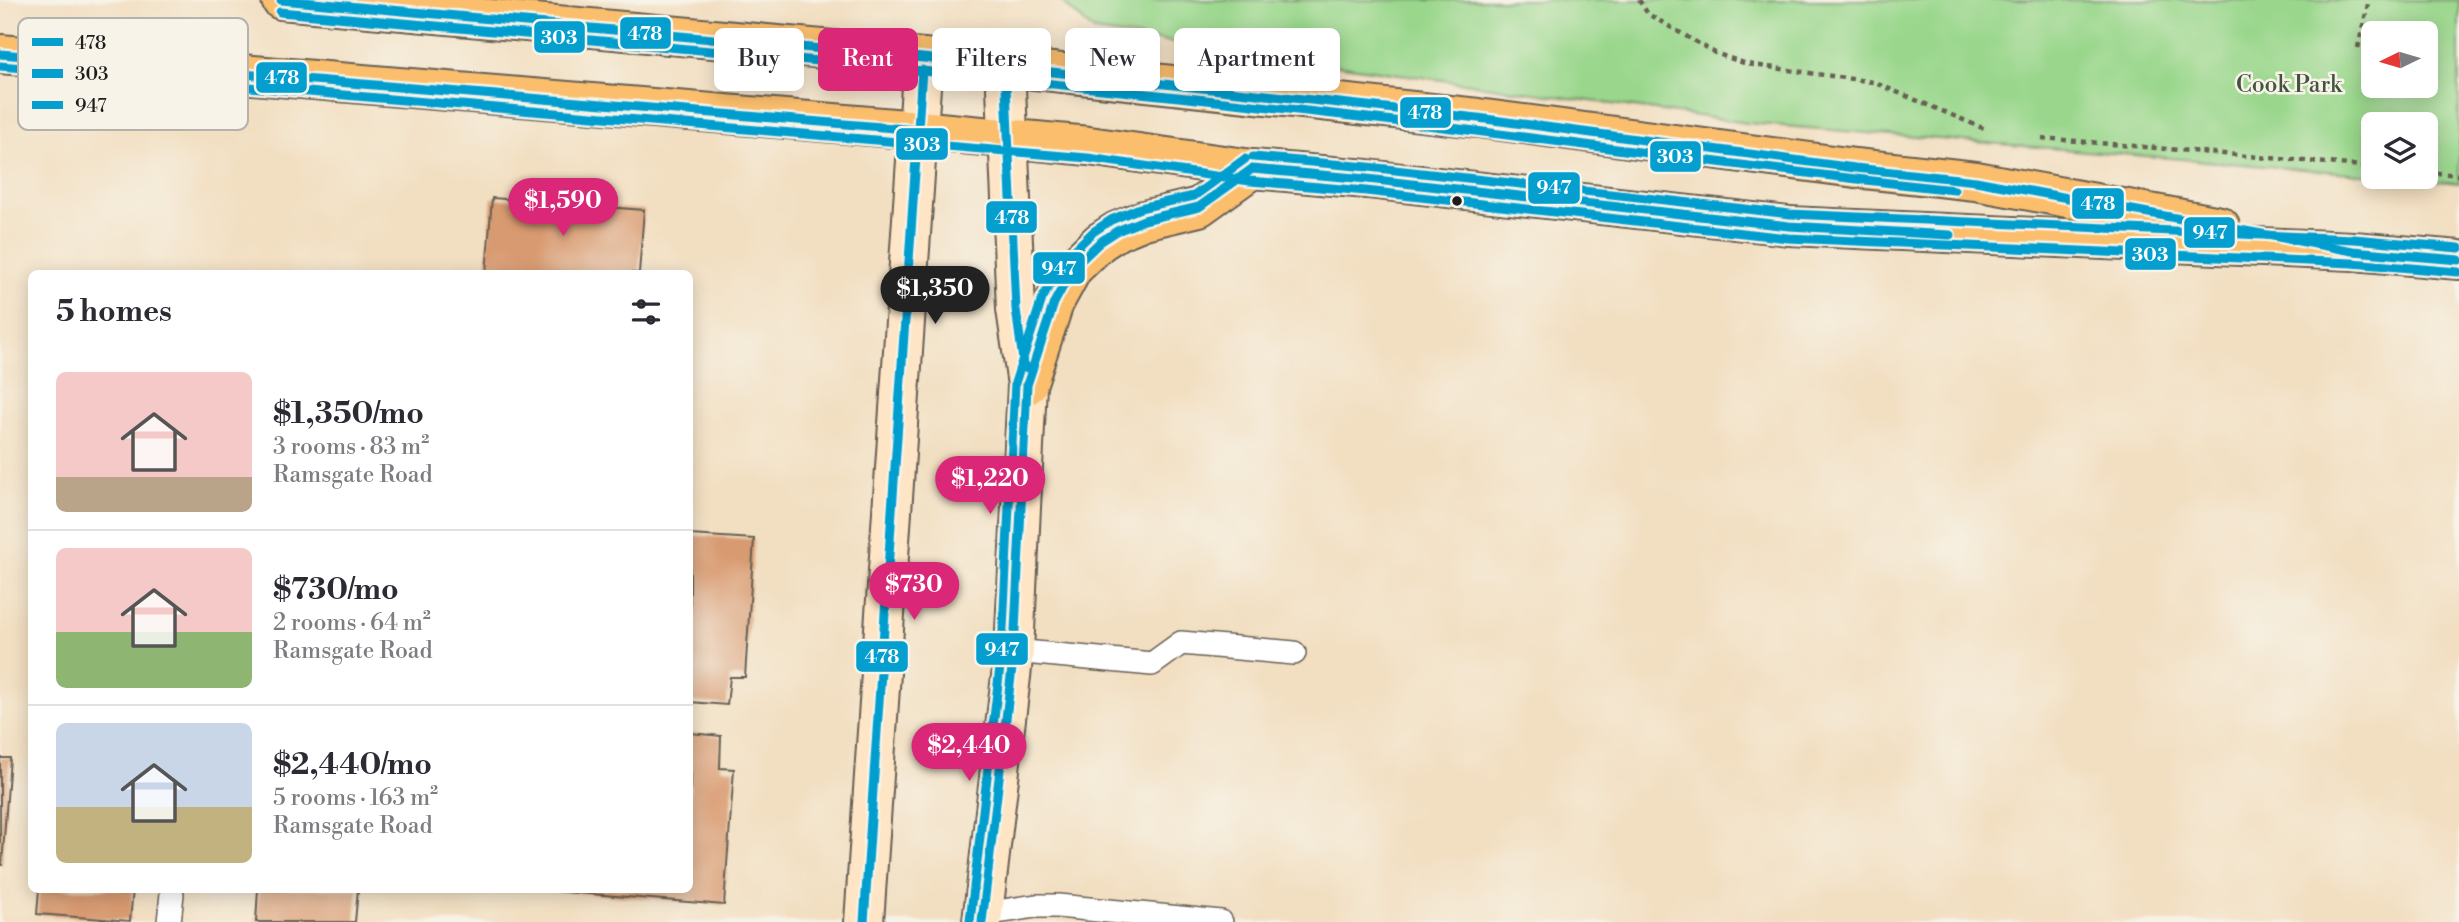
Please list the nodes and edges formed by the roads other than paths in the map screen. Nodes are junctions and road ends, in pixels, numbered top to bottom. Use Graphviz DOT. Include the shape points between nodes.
graph roads {
  1 [pos="281,0"];
  2 [pos="0,54"];
  3 [pos="18,55"];
  4 [pos="923,58"];
  5 [pos="932,59"];
  6 [pos="1051,71"];
  7 [pos="248,75"];
  8 [pos="1006,91"];
  9 [pos="918,130"];
  10 [pos="1009,139"];
  11 [pos="1252,169"];
  12 [pos="2353,251"];
  13 [pos="2459,260"];
  14 [pos="1027,384"];
  15 [pos="1014,651"];
  16 [pos="1294,653"];
  17 [pos="172,894"];
  18 [pos="983,918"];
  19 [pos="169,922"];
  20 [pos="864,922"];
  21 [pos="1221,922"];
  1 -- 4 [label="main road"];
  2 -- 3 [label="main road"];
  4 -- 5 [label="main road"];
  4 -- 9 [label="main road"];
  6 -- 12 [label="main road" via="1478,118 1976,181"];
  7 -- 9 [label="main road"];
  8 -- 10 [label="main road"];
  9 -- 10 [label="main road"];
  9 -- 20 [label="main road"];
  10 -- 11 [label="main road"];
  10 -- 14 [label="main road" via="1016,309"];
  11 -- 12 [label="main road" via="1789,226"];
  11 -- 14 [label="main road" via="1199,207 1126,227 1091,250 1073,268 1055,303"];
  12 -- 13 [label="main road"];
  14 -- 15 [label="main road"];
  15 -- 16 [label="lane" via="1152,664 1181,643"];
  15 -- 18 [label="main road"];
  17 -- 19 [label="lane"];
  18 -- 21 [label="lane" via="1058,906"];
}
